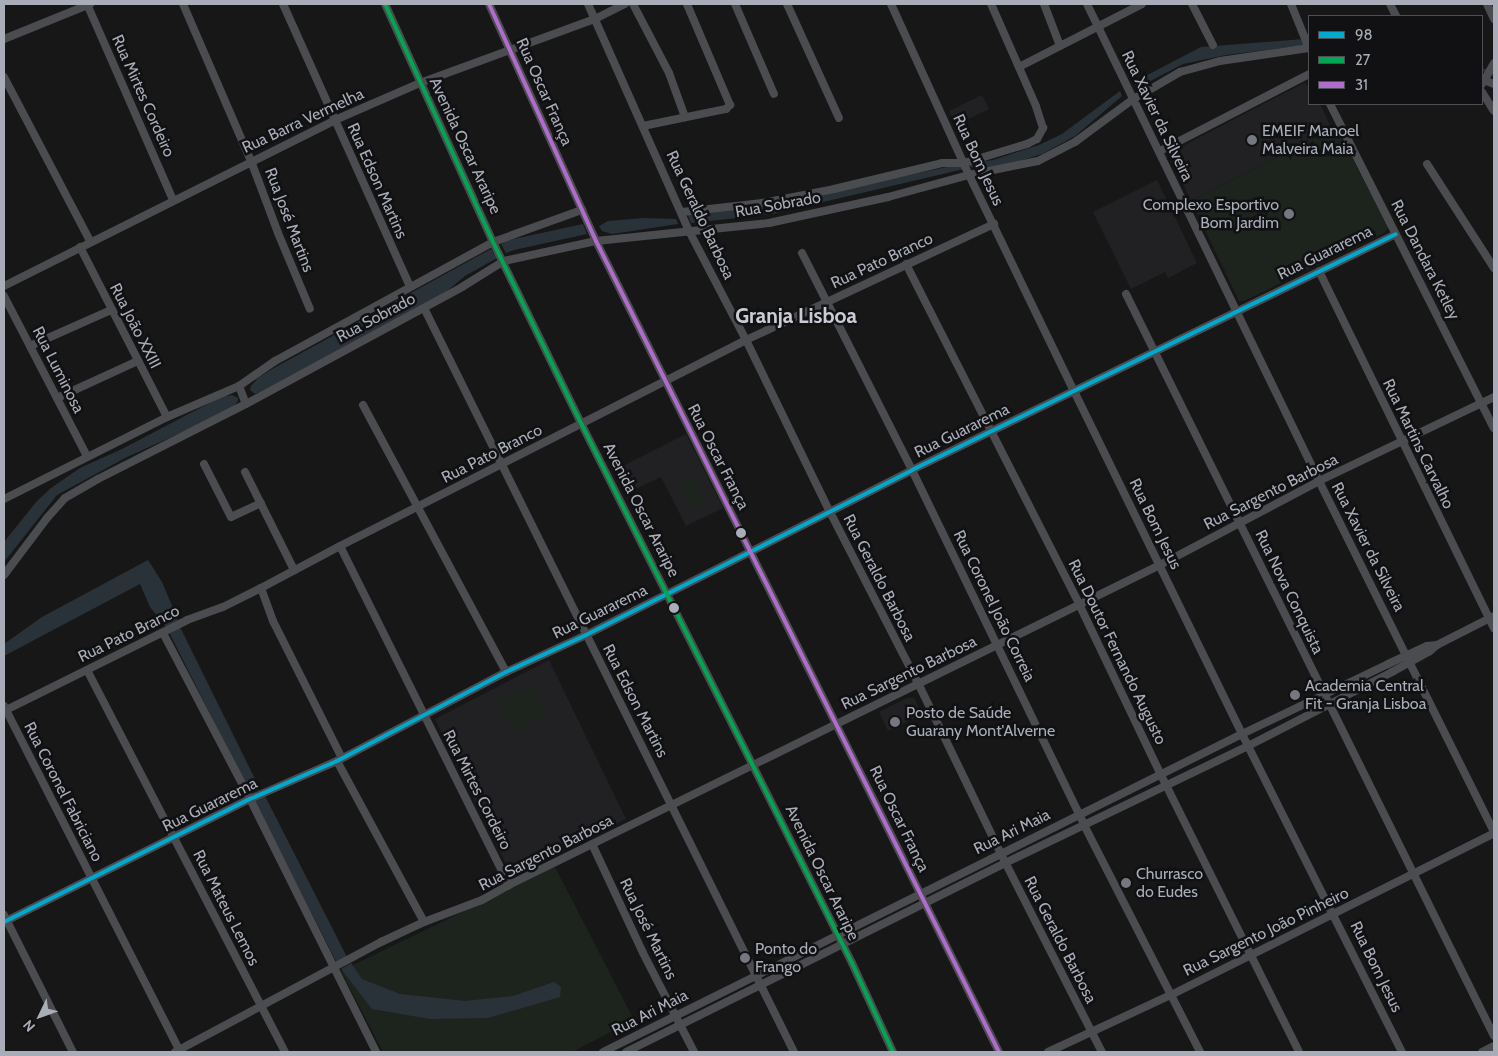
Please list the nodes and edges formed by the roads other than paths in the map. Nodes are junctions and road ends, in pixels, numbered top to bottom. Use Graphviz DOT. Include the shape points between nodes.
graph roads {
  1 [pos="88,4"];
  2 [pos="183,4"];
  3 [pos="283,4"];
  4 [pos="386,4"];
  5 [pos="489,4"];
  6 [pos="588,4"];
  7 [pos="625,4"];
  8 [pos="633,4"];
  9 [pos="687,4"];
  10 [pos="735,4"];
  11 [pos="787,4"];
  12 [pos="891,4"];
  13 [pos="991,4"];
  14 [pos="1044,4"];
  15 [pos="1087,4"];
  16 [pos="1142,4"];
  17 [pos="1192,4"];
  18 [pos="1291,4"];
  19 [pos="1487,4"];
  20 [pos="1132,6"];
  21 [pos="595,19"];
  22 [pos="1494,20"];
  23 [pos="1098,27"];
  24 [pos="4,39"];
  25 [pos="1213,45"];
  26 [pos="1060,46"];
  27 [pos="1308,46"];
  28 [pos="1308,48"];
  29 [pos="510,50"];
  30 [pos="1492,65"];
  31 [pos="1019,67"];
  32 [pos="1308,75"];
  33 [pos="4,77"];
  34 [pos="1483,80"];
  35 [pos="420,83"];
  36 [pos="1494,84"];
  37 [pos="774,94"];
  38 [pos="1483,94"];
  39 [pos="1132,100"];
  40 [pos="1331,105"];
  41 [pos="1494,111"];
  42 [pos="685,117"];
  43 [pos="838,118"];
  44 [pos="335,120"];
  45 [pos="643,126"];
  46 [pos="1160,151"];
  47 [pos="251,161"];
  48 [pos="964,163"];
  49 [pos="1427,164"];
  50 [pos="969,175"];
  51 [pos="173,200"];
  52 [pos="582,210"];
  53 [pos="682,212"];
  54 [pos="994,224"];
  55 [pos="689,231"];
  56 [pos="1396,234"];
  57 [pos="90,241"];
  58 [pos="596,241"];
  59 [pos="493,242"];
  60 [pos="80,247"];
  61 [pos="802,253"];
  62 [pos="504,261"];
  63 [pos="906,264"];
  64 [pos="1494,268"];
  65 [pos="1319,271"];
  66 [pos="4,286"];
  67 [pos="410,287"];
  68 [pos="1126,294"];
  69 [pos="4,296"];
  70 [pos="826,303"];
  71 [pos="424,308"];
  72 [pos="310,309"];
  73 [pos="111,310"];
  74 [pos="1237,312"];
  75 [pos="746,340"];
  76 [pos="30,346"];
  77 [pos="1155,353"];
  78 [pos="138,361"];
  79 [pos="666,383"];
  80 [pos="239,386"];
  81 [pos="1074,391"];
  82 [pos="1494,397"];
  83 [pos="57,398"];
  84 [pos="246,404"];
  85 [pos="1482,404"];
  86 [pos="363,405"];
  87 [pos="167,417"];
  88 [pos="582,425"];
  89 [pos="1494,428"];
  90 [pos="993,433"];
  91 [pos="1401,442"];
  92 [pos="88,456"];
  93 [pos="204,464"];
  94 [pos="501,464"];
  95 [pos="912,470"];
  96 [pos="246,472"];
  97 [pos="1319,482"];
  98 [pos="4,498"];
  99 [pos="261,503"];
  100 [pos="417,508"];
  101 [pos="830,512"];
  102 [pos="1239,523"];
  103 [pos="340,546"];
  104 [pos="751,552"];
  105 [pos="1160,565"];
  106 [pos="294,570"];
  107 [pos="4,575"];
  108 [pos="261,588"];
  109 [pos="668,594"];
  110 [pos="1079,604"];
  111 [pos="1492,617"];
  112 [pos="1494,628"];
  113 [pos="163,633"];
  114 [pos="586,635"];
  115 [pos="998,644"];
  116 [pos="1408,659"];
  117 [pos="87,670"];
  118 [pos="506,672"];
  119 [pos="918,683"];
  120 [pos="1324,694"];
  121 [pos="1329,704"];
  122 [pos="5,709"];
  123 [pos="424,716"];
  124 [pos="838,724"];
  125 [pos="1242,734"];
  126 [pos="1248,746"];
  127 [pos="340,760"];
  128 [pos="753,764"];
  129 [pos="1161,775"];
  130 [pos="1166,785"];
  131 [pos="250,799"];
  132 [pos="672,806"];
  133 [pos="1079,815"];
  134 [pos="1084,826"];
  135 [pos="1494,833"];
  136 [pos="174,838"];
  137 [pos="592,844"];
  138 [pos="1001,854"];
  139 [pos="1005,863"];
  140 [pos="1416,874"];
  141 [pos="92,880"];
  142 [pos="509,885"];
  143 [pos="919,893"];
  144 [pos="924,903"];
  145 [pos="1334,914"];
  146 [pos="5,919"];
  147 [pos="424,922"];
  148 [pos="837,936"];
  149 [pos="842,945"];
  150 [pos="1251,954"];
  151 [pos="335,968"];
  152 [pos="756,975"];
  153 [pos="761,985"];
  154 [pos="1171,995"];
  155 [pos="261,1006"];
  156 [pos="676,1016"];
  157 [pos="681,1025"];
  158 [pos="1092,1032"];
  159 [pos="1494,1036"];
  160 [pos="1494,1046"];
  161 [pos="73,1052"];
  162 [pos="178,1052"];
  163 [pos="284,1052"];
  164 [pos="376,1052"];
  165 [pos="603,1052"];
  166 [pos="626,1052"];
  167 [pos="694,1052"];
  168 [pos="794,1052"];
  169 [pos="893,1052"];
  170 [pos="999,1052"];
  171 [pos="1048,1052"];
  172 [pos="1102,1052"];
  173 [pos="1200,1052"];
  174 [pos="1299,1052"];
  175 [pos="1402,1052"];
  176 [pos="1482,1052"];
  1 -- 24 [label="street"];
  1 -- 51 [label="street, Rua Mirtes Cordeiro"];
  2 -- 47 [label="street, Rua José Martins"];
  3 -- 44 [label="street, Rua Edson Martins"];
  4 -- 35 [label="street, Avenida Oscar Araripe"];
  5 -- 29 [label="street, Rua Oscar França"];
  6 -- 21 [label="street, Rua Geraldo Barbosa"];
  7 -- 21 [label="street, Rua Barra Vermelha"];
  8 -- 42 [label="street" via="669,73"];
  9 -- 42 [label="street" via="730,104 726,109"];
  10 -- 37 [label="street"];
  11 -- 43 [label="street"];
  12 -- 48 [label="street, Rua Bom Jesus"];
  13 -- 31 [label="street"];
  14 -- 26 [label="street"];
  15 -- 23 [label="street, Rua Xavier da Silveira"];
  16 -- 20 [label="street"];
  17 -- 25 [label="street"];
  18 -- 27 [label="street"];
  19 -- 22 [label="street"];
  20 -- 23 [label="street"];
  21 -- 29 [label="street, Rua Barra Vermelha"];
  21 -- 45 [label="street, Rua Geraldo Barbosa"];
  23 -- 26 [label="street"];
  23 -- 39 [label="street, Rua Xavier da Silveira"];
  26 -- 31 [label="street"];
  28 -- 39 [label="street, Rua Sobrado" via="1220,61 1180,72"];
  29 -- 35 [label="street, Rua Barra Vermelha"];
  29 -- 52 [label="street, Rua Oscar França"];
  30 -- 34 [label="street"];
  31 -- 48 [label="street" via="1043,128 1037,139"];
  32 -- 46 [label="street"];
  33 -- 57 [label="street"];
  34 -- 36 [label="street"];
  35 -- 44 [label="street, Rua Barra Vermelha"];
  35 -- 59 [label="street, Avenida Oscar Araripe"];
  38 -- 41 [label="street"];
  39 -- 46 [label="street, Rua Xavier da Silveira"];
  39 -- 50 [label="street, Rua Sobrado" via="1056,154 1038,161"];
  40 -- 56 [label="street, Rua Dandara Ketley"];
  42 -- 45 [label="street"];
  44 -- 47 [label="street, Rua Barra Vermelha"];
  44 -- 67 [label="street, Rua Edson Martins"];
  45 -- 53 [label="street, Rua Geraldo Barbosa"];
  46 -- 74 [label="street, Rua Xavier da Silveira"];
  47 -- 51 [label="street, Rua Barra Vermelha"];
  47 -- 72 [label="street, Rua José Martins"];
  48 -- 50 [label="street, Rua Bom Jesus"];
  48 -- 53 [label="street" via="942,162 762,203"];
  49 -- 64 [label="street"];
  50 -- 54 [label="street, Rua Bom Jesus"];
  50 -- 55 [label="street, Rua Sobrado" via="769,223"];
  51 -- 57 [label="street, Rua Barra Vermelha"];
  52 -- 58 [label="street, Rua Oscar França"];
  52 -- 59 [label="street, Rua Sobrado"];
  53 -- 55 [label="street, Rua Geraldo Barbosa"];
  54 -- 63 [label="street, Rua Pato Branco"];
  54 -- 81 [label="street, Rua Bom Jesus"];
  55 -- 58 [label="street, Rua Sobrado"];
  55 -- 75 [label="street, Rua Geraldo Barbosa"];
  56 -- 65 [label="street, Rua Guararema"];
  56 -- 85 [label="street, Rua Dandara Ketley"];
  57 -- 60 [label="street, Rua Barra Vermelha"];
  58 -- 62 [label="street, Rua Sobrado"];
  58 -- 79 [label="street, Rua Oscar França"];
  59 -- 62 [label="street, Avenida Oscar Araripe"];
  59 -- 67 [label="street, Rua Sobrado"];
  60 -- 66 [label="street, Rua Barra Vermelha"];
  60 -- 73 [label="street, Rua João XXIII"];
  61 -- 70 [label="street, Rua Coronel João Correia"];
  62 -- 71 [label="street, Rua Sobrado"];
  62 -- 88 [label="street, Avenida Oscar Araripe"];
  63 -- 70 [label="street, Rua Pato Branco"];
  63 -- 90 [label="street, Rua Doutor Fernando Augusto"];
  65 -- 74 [label="street, Rua Guararema"];
  65 -- 91 [label="street, Rua Martins Carvalho"];
  67 -- 80 [label="street, Rua Sobrado" via="276,360"];
  68 -- 77 [label="street, Rua Nova Conquista"];
  69 -- 76 [label="street, Rua Luminosa"];
  70 -- 75 [label="street, Rua Pato Branco"];
  70 -- 95 [label="street, Rua Coronel João Correia"];
  71 -- 84 [label="street, Rua Sobrado"];
  71 -- 94 [label="street, Rua Edson Martins"];
  73 -- 76 [label="street"];
  73 -- 78 [label="street, Rua João XXIII"];
  74 -- 77 [label="street, Rua Guararema"];
  74 -- 97 [label="street, Rua Xavier da Silveira"];
  75 -- 79 [label="street, Rua Pato Branco"];
  75 -- 101 [label="street, Rua Geraldo Barbosa"];
  76 -- 83 [label="street, Rua Luminosa"];
  77 -- 81 [label="street, Rua Guararema"];
  77 -- 102 [label="street, Rua Nova Conquista"];
  78 -- 83 [label="street"];
  78 -- 87 [label="street, Rua João XXIII"];
  79 -- 88 [label="street, Rua Pato Branco"];
  79 -- 104 [label="street, Rua Oscar França"];
  80 -- 84 [label="street"];
  80 -- 87 [label="street, Rua Sobrado"];
  81 -- 90 [label="street, Rua Guararema"];
  81 -- 105 [label="street, Rua Bom Jesus"];
  82 -- 85 [label="street, Rua Sargento Barbosa"];
  83 -- 92 [label="street, Rua Luminosa"];
  84 -- 107 [label="street, Rua Sobrado" via="98,478 65,498"];
  85 -- 89 [label="street, Rua Dandara Ketley"];
  85 -- 91 [label="street, Rua Sargento Barbosa"];
  86 -- 100 [label="street"];
  87 -- 92 [label="street, Rua Sobrado"];
  88 -- 94 [label="street, Rua Pato Branco"];
  88 -- 109 [label="street, Avenida Oscar Araripe"];
  90 -- 95 [label="street, Rua Guararema"];
  90 -- 110 [label="street, Rua Doutor Fernando Augusto"];
  91 -- 97 [label="street, Rua Sargento Barbosa"];
  91 -- 111 [label="street, Rua Martins Carvalho"];
  92 -- 98 [label="street, Rua Sobrado"];
  93 -- 99 [label="street" via="232,517"];
  94 -- 100 [label="street, Rua Pato Branco"];
  94 -- 114 [label="street, Rua Edson Martins"];
  95 -- 101 [label="street, Rua Guararema"];
  95 -- 115 [label="street, Rua Coronel João Correia"];
  96 -- 99 [label="street"];
  97 -- 102 [label="street, Rua Sargento Barbosa"];
  97 -- 116 [label="street, Rua Xavier da Silveira"];
  99 -- 106 [label="street"];
  100 -- 103 [label="street, Rua Pato Branco"];
  100 -- 118 [label="street"];
  101 -- 104 [label="street, Rua Guararema"];
  101 -- 119 [label="street, Rua Geraldo Barbosa"];
  102 -- 105 [label="street, Rua Sargento Barbosa"];
  102 -- 120 [label="street, Rua Nova Conquista"];
  103 -- 106 [label="street, Rua Pato Branco"];
  103 -- 123 [label="street, Rua Mirtes Cordeiro"];
  104 -- 109 [label="street, Rua Guararema"];
  104 -- 124 [label="street, Rua Oscar França"];
  105 -- 110 [label="street, Rua Sargento Barbosa"];
  105 -- 125 [label="street, Rua Bom Jesus"];
  106 -- 108 [label="street, Rua Pato Branco"];
  108 -- 113 [label="street, Rua Pato Branco"];
  108 -- 127 [label="street" via="273,621"];
  109 -- 114 [label="street, Rua Guararema"];
  109 -- 128 [label="street, Avenida Oscar Araripe"];
  110 -- 115 [label="street, Rua Sargento Barbosa"];
  110 -- 129 [label="street, Rua Doutor Fernando Augusto"];
  111 -- 112 [label="street, Rua Martins Carvalho"];
  111 -- 116 [label="street, Rua Ari Maia" via="1430,651"];
  113 -- 117 [label="street, Rua Pato Branco"];
  113 -- 131 [label="street"];
  114 -- 118 [label="street, Rua Guararema"];
  114 -- 132 [label="street, Rua Edson Martins"];
  115 -- 119 [label="street, Rua Sargento Barbosa"];
  115 -- 133 [label="street, Rua Coronel João Correia"];
  116 -- 120 [label="street, Rua Ari Maia"];
  116 -- 121 [label="street, Rua Ari Maia"];
  116 -- 135 [label="street, Rua Xavier da Silveira"];
  117 -- 122 [label="street, Rua Pato Branco"];
  117 -- 136 [label="street, Rua Mateus Lemos"];
  118 -- 123 [label="street, Rua Guararema"];
  119 -- 124 [label="street, Rua Sargento Barbosa"];
  119 -- 138 [label="street, Rua Geraldo Barbosa"];
  120 -- 121 [label="street, Rua Nova Conquista"];
  120 -- 125 [label="street, Rua Ari Maia"];
  121 -- 126 [label="street, Rua Ari Maia"];
  121 -- 140 [label="street, Rua Nova Conquista"];
  122 -- 141 [label="street, Rua Coronel Fabriciano"];
  123 -- 127 [label="street, Rua Guararema"];
  123 -- 142 [label="street, Rua Mirtes Cordeiro"];
  124 -- 128 [label="street, Rua Sargento Barbosa"];
  124 -- 143 [label="street, Rua Oscar França"];
  125 -- 126 [label="street, Rua Bom Jesus"];
  125 -- 129 [label="street, Rua Ari Maia"];
  126 -- 130 [label="street, Rua Ari Maia"];
  126 -- 145 [label="street, Rua Bom Jesus"];
  127 -- 131 [label="street, Rua Guararema"];
  127 -- 147 [label="street"];
  128 -- 132 [label="street, Rua Sargento Barbosa"];
  128 -- 148 [label="street, Avenida Oscar Araripe"];
  129 -- 130 [label="street, Rua Doutor Fernando Augusto"];
  129 -- 133 [label="street, Rua Ari Maia"];
  130 -- 134 [label="street, Rua Ari Maia"];
  130 -- 150 [label="street, Rua Doutor Fernando Augusto"];
  131 -- 136 [label="street, Rua Guararema"];
  131 -- 151 [label="street" via="312,928"];
  132 -- 137 [label="street, Rua Sargento Barbosa"];
  132 -- 152 [label="street, Rua Edson Martins"];
  133 -- 134 [label="street, Rua Coronel João Correia"];
  133 -- 138 [label="street, Rua Ari Maia"];
  134 -- 139 [label="street, Rua Ari Maia"];
  134 -- 154 [label="street, Rua Coronel João Correia"];
  135 -- 140 [label="street, Rua Sargento João Pinheiro"];
  136 -- 141 [label="street, Rua Guararema"];
  136 -- 155 [label="street, Rua Mateus Lemos"];
  137 -- 142 [label="street, Rua Sargento Barbosa"];
  137 -- 156 [label="street, Rua José Martins"];
  138 -- 139 [label="street, Rua Geraldo Barbosa"];
  138 -- 143 [label="street, Rua Ari Maia"];
  139 -- 144 [label="street, Rua Ari Maia"];
  139 -- 158 [label="street, Rua Geraldo Barbosa"];
  140 -- 145 [label="street, Rua Sargento João Pinheiro"];
  140 -- 159 [label="street, Rua Nova Conquista"];
  141 -- 146 [label="street, Rua Guararema"];
  141 -- 162 [label="street, Rua Coronel Fabriciano"];
  142 -- 147 [label="street, Rua Sargento Barbosa" via="463,909"];
  143 -- 144 [label="street, Rua Oscar França"];
  143 -- 148 [label="street, Rua Ari Maia"];
  144 -- 149 [label="street, Rua Ari Maia"];
  144 -- 170 [label="street, Rua Oscar França"];
  145 -- 150 [label="street, Rua Sargento João Pinheiro"];
  145 -- 175 [label="street, Rua Bom Jesus"];
  146 -- 161 [label="street"];
  147 -- 151 [label="street, Rua Sargento Barbosa"];
  148 -- 149 [label="street, Avenida Oscar Araripe"];
  148 -- 152 [label="street, Rua Ari Maia"];
  149 -- 153 [label="street, Rua Ari Maia"];
  149 -- 169 [label="street, Avenida Oscar Araripe"];
  150 -- 154 [label="street, Rua Sargento João Pinheiro"];
  150 -- 174 [label="street, Rua Doutor Fernando Augusto"];
  151 -- 155 [label="street, Rua Sargento Barbosa"];
  151 -- 164 [label="street"];
  152 -- 153 [label="street, Rua Edson Martins"];
  152 -- 156 [label="street, Rua Ari Maia"];
  153 -- 157 [label="street, Rua Ari Maia"];
  153 -- 168 [label="street, Rua Edson Martins"];
  154 -- 158 [label="street, Rua Sargento João Pinheiro"];
  154 -- 173 [label="street, Rua Coronel João Correia"];
  155 -- 162 [label="street, Rua Sargento Barbosa"];
  155 -- 163 [label="street, Rua Mateus Lemos"];
  156 -- 157 [label="street, Rua José Martins"];
  156 -- 165 [label="street, Rua Ari Maia"];
  157 -- 166 [label="street, Rua Ari Maia"];
  157 -- 167 [label="street, Rua José Martins"];
  158 -- 171 [label="street, Rua Sargento João Pinheiro"];
  158 -- 172 [label="street, Rua Geraldo Barbosa"];
  160 -- 176 [label="street"];
}
